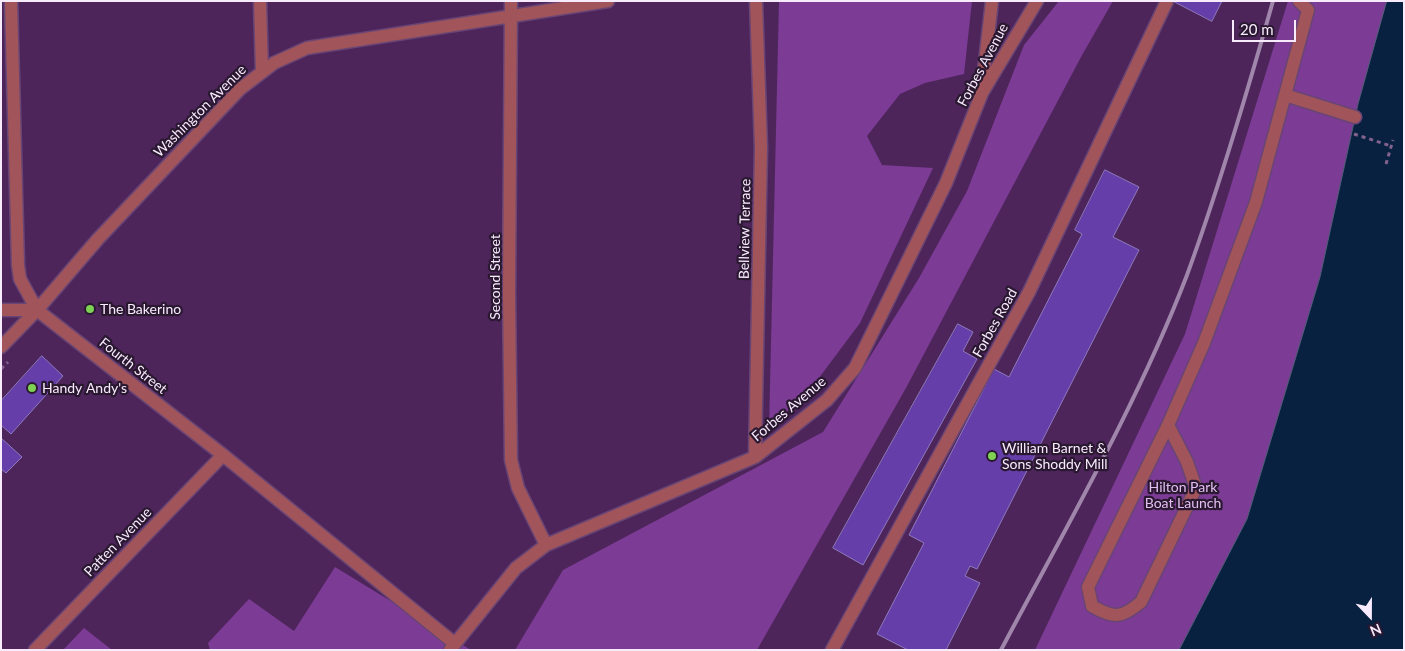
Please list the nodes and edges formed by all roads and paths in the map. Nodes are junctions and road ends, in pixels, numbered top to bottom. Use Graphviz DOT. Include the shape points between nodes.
graph roads {
  1 [pos="11,1"];
  2 [pos="260,1"];
  3 [pos="512,1"];
  4 [pos="608,1"];
  5 [pos="756,1"];
  6 [pos="992,1"];
  7 [pos="1037,1"];
  8 [pos="1167,1"];
  9 [pos="1300,1"];
  10 [pos="512,16"];
  11 [pos="262,72"];
  12 [pos="982,93"];
  13 [pos="1285,95"];
  14 [pos="1355,117"];
  15 [pos="1351,133"];
  16 [pos="1393,140"];
  17 [pos="1391,146"];
  18 [pos="1386,164"];
  19 [pos="1,310"];
  20 [pos="37,310"];
  21 [pos="1,347"];
  22 [pos="1168,425"];
  23 [pos="223,455"];
  24 [pos="755,457"];
  25 [pos="546,545"];
  26 [pos="452,647"];
  27 [pos="35,650"];
  28 [pos="832,650"];
  1 -- 20 [label="street, Fourth Street" via="18,264 20,278"];
  2 -- 11 [label="street"];
  3 -- 10 [label="street, Second Street"];
  4 -- 10 [label="street, Washington Avenue"];
  5 -- 24 [label="street, Bellview Terrace" via="762,148"];
  6 -- 12 [label="street"];
  7 -- 12 [label="street, Forbes Avenue"];
  8 -- 28 [label="street, Forbes Road" via="1029,292"];
  9 -- 13 [label="street" via="1308,10"];
  10 -- 11 [label="street, Washington Avenue" via="307,48 285,56"];
  10 -- 25 [label="street, Second Street" via="511,460 518,488"];
  11 -- 20 [label="street, Washington Avenue" via="240,88 98,239"];
  12 -- 24 [label="street, Forbes Avenue" via="946,182 855,368 827,400"];
  13 -- 14 [label="street"];
  13 -- 22 [label="street" via="1256,202 1204,343"];
  15 -- 17 [label="path"];
  16 -- 17 [label="path"];
  17 -- 18 [label="path"];
  19 -- 20 [label="street"];
  20 -- 21 [label="street, Washington Avenue"];
  20 -- 23 [label="street, Fourth Street"];
  22 -- 22 [label="street" via="1088,587 1092,606 1109,616 1127,614 1141,602 1196,488"];
  23 -- 26 [label="street, Fourth Street"];
  23 -- 27 [label="street, Patten Avenue"];
  24 -- 25 [label="street, Forbes Avenue"];
  25 -- 26 [label="street, Forbes Avenue" via="516,568"];
}
